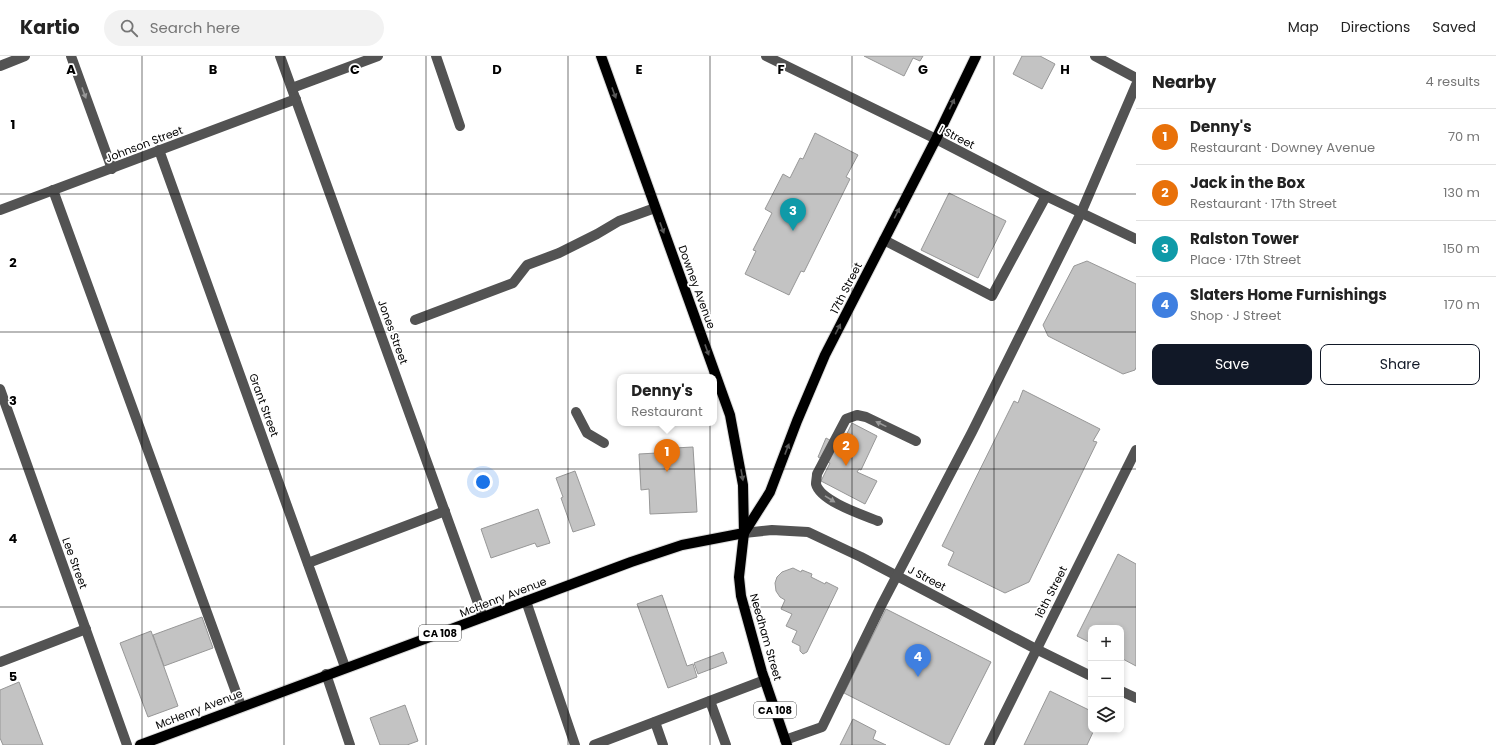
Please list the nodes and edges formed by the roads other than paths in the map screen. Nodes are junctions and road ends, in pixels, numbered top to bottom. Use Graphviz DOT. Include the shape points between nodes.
graph roads {
  1 [pos="25,56"];
  2 [pos="71,56"];
  3 [pos="280,56"];
  4 [pos="378,56"];
  5 [pos="436,56"];
  6 [pos="600,56"];
  7 [pos="766,56"];
  8 [pos="976,56"];
  9 [pos="1095,56"];
  10 [pos="0,66"];
  11 [pos="1136,78"];
  12 [pos="1136,85"];
  13 [pos="292,88"];
  14 [pos="296,99"];
  15 [pos="460,126"];
  16 [pos="936,140"];
  17 [pos="159,150"];
  18 [pos="112,169"];
  19 [pos="53,190"];
  20 [pos="1046,196"];
  21 [pos="654,208"];
  22 [pos="0,210"];
  23 [pos="1081,213"];
  24 [pos="1136,239"];
  25 [pos="884,240"];
  26 [pos="415,320"];
  27 [pos="715,374"];
  28 [pos="717,380"];
  29 [pos="0,389"];
  30 [pos="576,412"];
  31 [pos="916,441"];
  32 [pos="604,443"];
  33 [pos="1136,450"];
  34 [pos="445,511"];
  35 [pos="878,521"];
  36 [pos="744,533"];
  37 [pos="308,562"];
  38 [pos="897,577"];
  39 [pos="526,601"];
  40 [pos="483,617"];
  41 [pos="86,629"];
  42 [pos="1036,649"];
  43 [pos="0,662"];
  44 [pos="346,667"];
  45 [pos="326,674"];
  46 [pos="1088,675"];
  47 [pos="765,680"];
  48 [pos="1124,692"];
  49 [pos="1136,698"];
  50 [pos="710,701"];
  51 [pos="241,706"];
  52 [pos="655,722"];
  53 [pos="786,742"];
  54 [pos="127,745"];
  55 [pos="140,745"];
  56 [pos="350,745"];
  57 [pos="575,745"];
  58 [pos="594,745"];
  59 [pos="663,745"];
  60 [pos="726,745"];
  61 [pos="988,745"];
  1 -- 10 [label="street"];
  2 -- 18 [label="street, one-way"];
  3 -- 13 [label="street, Jones Street"];
  4 -- 13 [label="street"];
  5 -- 15 [label="street"];
  6 -- 21 [label="main road, Downey Avenue, one-way"];
  7 -- 16 [label="street, I Street"];
  16 -- 8 [label="main road, 17th Street, one-way"];
  9 -- 11 [label="street"];
  12 -- 23 [label="street"];
  13 -- 14 [label="street, Jones Street"];
  14 -- 17 [label="street, Johnson Street"];
  14 -- 34 [label="street, Jones Street"];
  16 -- 20 [label="street, I Street"];
  25 -- 16 [label="main road, 17th Street, one-way"];
  17 -- 18 [label="street, Johnson Street"];
  17 -- 37 [label="street, Grant Street"];
  18 -- 19 [label="street, Johnson Street"];
  19 -- 22 [label="street, Johnson Street"];
  19 -- 51 [label="street"];
  20 -- 23 [label="street, I Street"];
  20 -- 25 [label="street" via="992,296"];
  21 -- 26 [label="street" via="619,221 559,253 527,265 513,283"];
  21 -- 27 [label="main road, Downey Avenue, one-way"];
  23 -- 24 [label="street, I Street"];
  23 -- 38 [label="street"];
  36 -- 25 [label="main road, 17th Street, one-way" via="770,492 825,355"];
  28 -- 36 [label="main road, Downey Avenue, one-way" via="730,415 743,481"];
  29 -- 41 [label="street, Lee Street"];
  30 -- 32 [label="street" via="587,433"];
  31 -- 35 [label="street, one-way" via="857,415 846,419 817,474 816,484 823,495 837,504"];
  33 -- 42 [label="street, 16th Street"];
  34 -- 37 [label="street"];
  34 -- 40 [label="street, Jones Street"];
  36 -- 38 [label="street, J Street" via="772,530 808,532"];
  36 -- 39 [label="main road, McHenry Avenue / CA 108" via="682,545"];
  36 -- 47 [label="main road, Needham Street / CA 108" via="739,577 741,596"];
  37 -- 44 [label="street, Grant Street"];
  38 -- 42 [label="street, J Street"];
  38 -- 53 [label="street" via="822,727"];
  39 -- 40 [label="main road, McHenry Avenue / CA 108"];
  39 -- 57 [label="street"];
  40 -- 44 [label="main road, McHenry Avenue / CA 108"];
  41 -- 43 [label="street"];
  41 -- 54 [label="street, Lee Street"];
  42 -- 46 [label="street, J Street"];
  42 -- 61 [label="street, 16th Street"];
  44 -- 45 [label="main road, McHenry Avenue / CA 108"];
  45 -- 51 [label="main road, McHenry Avenue / CA 108"];
  45 -- 56 [label="street"];
  47 -- 50 [label="street"];
  47 -- 53 [label="main road, Needham Street / CA 108"];
  48 -- 49 [label="street"];
  50 -- 52 [label="street"];
  50 -- 60 [label="street"];
  51 -- 55 [label="main road, McHenry Avenue / CA 108"];
  52 -- 58 [label="street"];
  52 -- 59 [label="street"];
}
